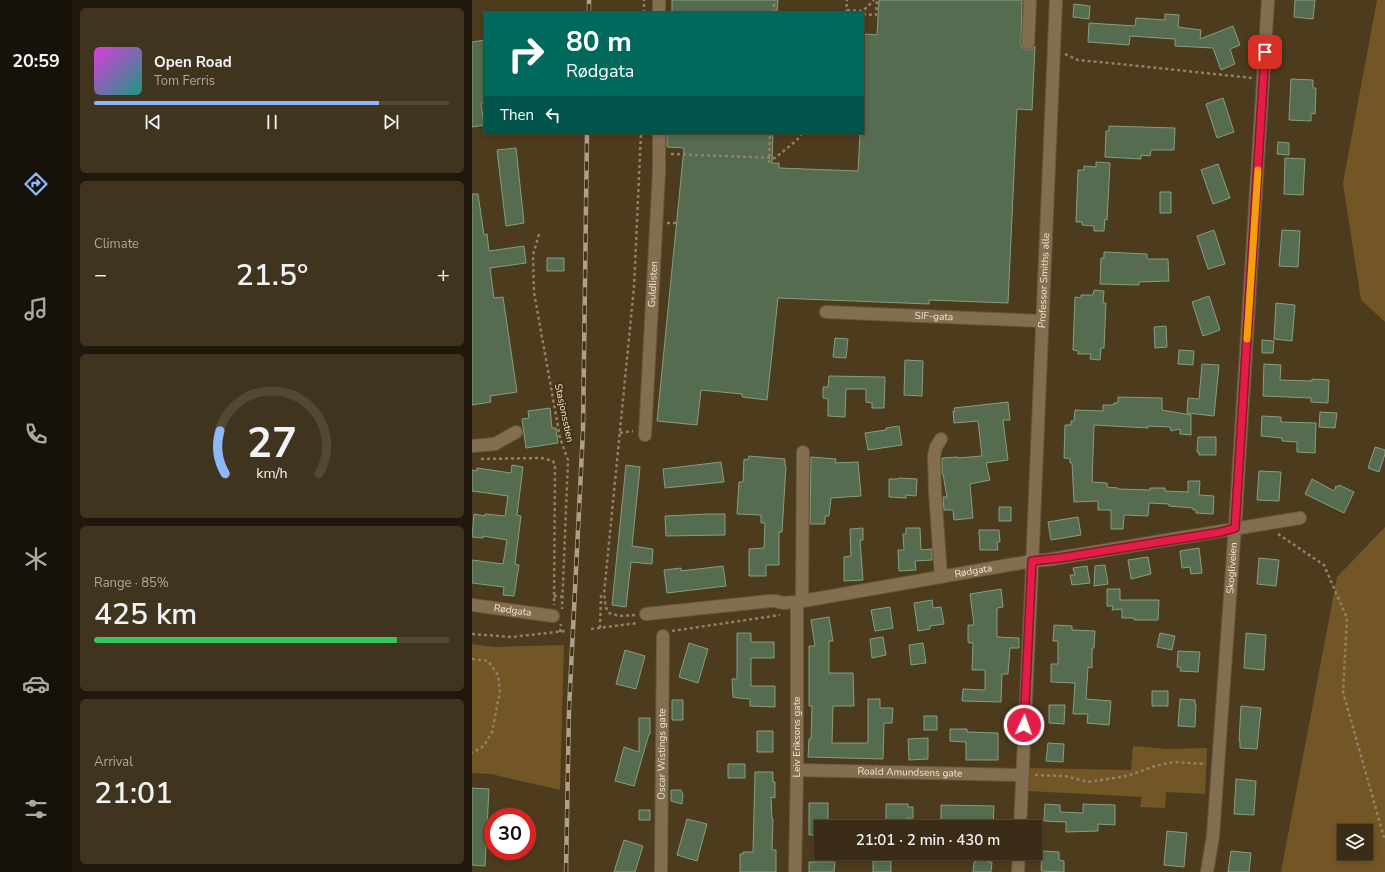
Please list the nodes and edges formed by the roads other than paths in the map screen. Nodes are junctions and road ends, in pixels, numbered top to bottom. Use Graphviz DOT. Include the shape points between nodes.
graph roads {
  1 [pos="659,0"];
  2 [pos="1030,0"];
  3 [pos="1056,0"];
  4 [pos="1268,0"];
  5 [pos="659,12"];
  6 [pos="1028,43"];
  7 [pos="659,134"];
  8 [pos="826,312"];
  9 [pos="1042,321"];
  10 [pos="516,432"];
  11 [pos="645,435"];
  12 [pos="941,439"];
  13 [pos="472,446"];
  14 [pos="803,452"];
  15 [pos="1300,518"];
  16 [pos="1235,528"];
  17 [pos="1032,561"];
  18 [pos="941,576"];
  19 [pos="799,601"];
  20 [pos="472,605"];
  21 [pos="646,614"];
  22 [pos="553,616"];
  23 [pos="663,636"];
  24 [pos="797,770"];
  25 [pos="1022,775"];
  26 [pos="1020,820"];
  27 [pos="1019,860"];
  28 [pos="661,872"];
  29 [pos="796,872"];
  30 [pos="1018,872"];
  31 [pos="1207,872"];
  1 -- 5 [label="street"];
  2 -- 6 [label="street"];
  3 -- 9 [label="street, Professor Smiths alle"];
  4 -- 16 [label="street, Skogliveien"];
  7 -- 11 [label="street, Guldlisten"];
  8 -- 9 [label="street, SIF-gata"];
  9 -- 17 [label="street, Professor Smiths alle"];
  10 -- 13 [label="street" via="495,444"];
  12 -- 18 [label="street" via="934,456"];
  14 -- 19 [label="street, Leiv Eriksons gate"];
  15 -- 16 [label="street, Rødgata"];
  16 -- 17 [label="street, Rødgata"];
  16 -- 31 [label="street, Skogliveien" via="1213,836"];
  17 -- 18 [label="street, Rødgata"];
  17 -- 25 [label="street, Professor Smiths alle"];
  18 -- 19 [label="street, Rødgata"];
  19 -- 21 [label="street, Rødgata"];
  19 -- 24 [label="street, Leiv Eriksons gate"];
  20 -- 22 [label="street, Rødgata"];
  23 -- 28 [label="street, Oscar Wistings gate"];
  24 -- 25 [label="street, Roald Amundsens gate"];
  24 -- 29 [label="street, Leiv Eriksons gate"];
  25 -- 26 [label="street, Professor Smiths alle"];
  27 -- 30 [label="street"];
}
